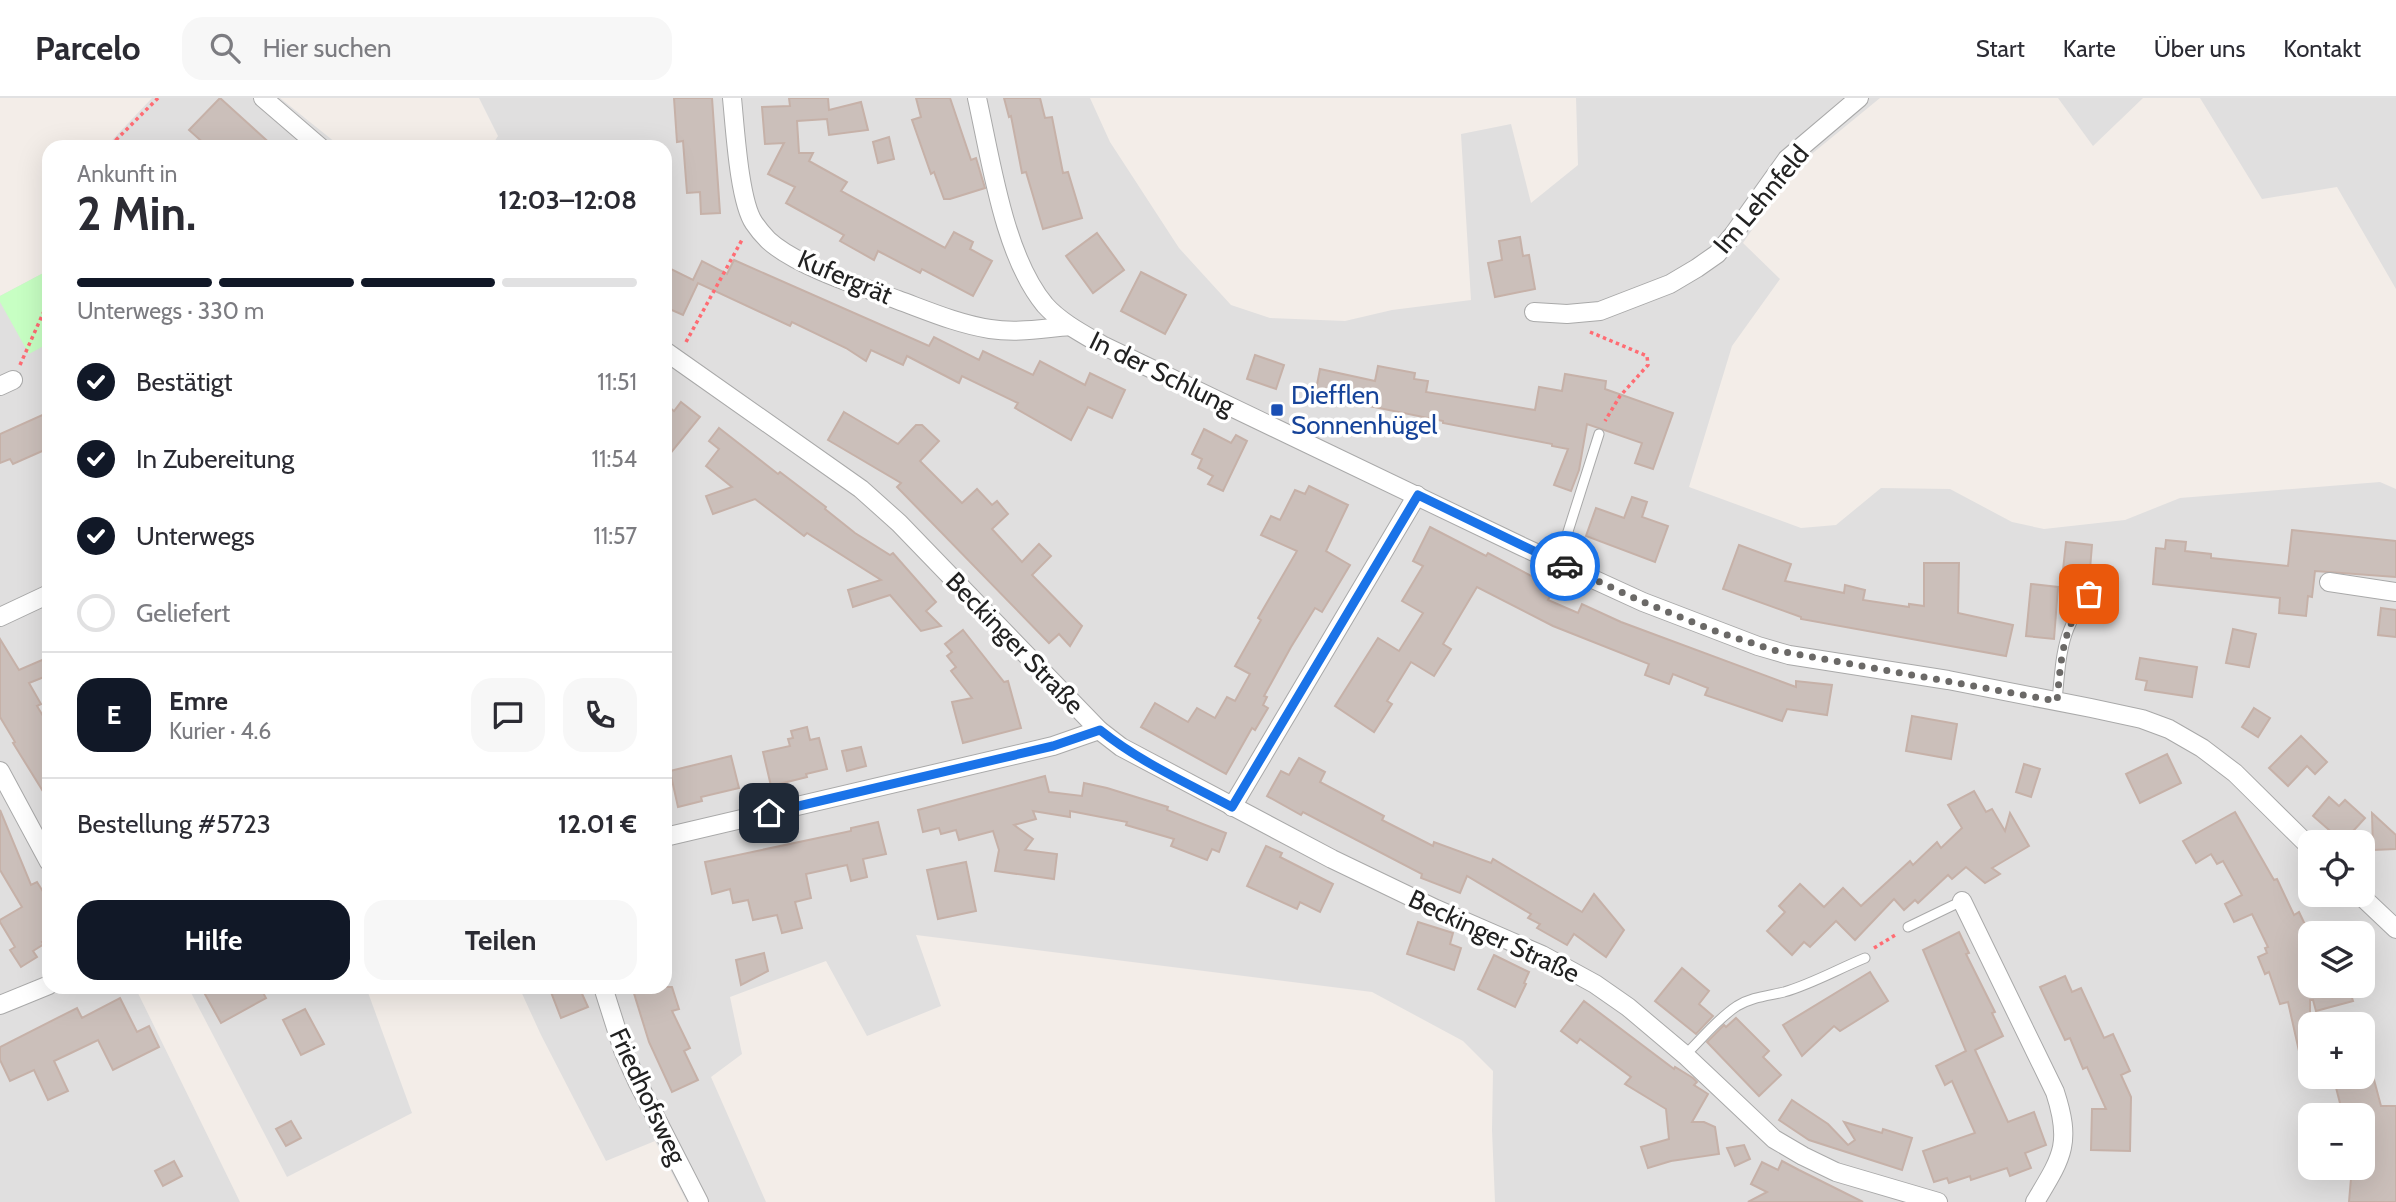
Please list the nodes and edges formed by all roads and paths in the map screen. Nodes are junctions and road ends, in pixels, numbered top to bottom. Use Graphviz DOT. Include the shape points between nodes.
graph roads {
  1 [pos="158,98"];
  2 [pos="263,98"];
  3 [pos="732,98"];
  4 [pos="977,98"];
  5 [pos="1860,98"];
  6 [pos="116,140"];
  7 [pos="312,140"];
  8 [pos="752,221"];
  9 [pos="1534,312"];
  10 [pos="42,314"];
  11 [pos="1567,314"];
  12 [pos="1069,326"];
  13 [pos="672,353"];
  14 [pos="672,356"];
  15 [pos="7,383"];
  16 [pos="1599,434"];
  17 [pos="1418,495"];
  18 [pos="1558,563"];
  19 [pos="2098,582"];
  20 [pos="2329,582"];
  21 [pos="2396,592"];
  22 [pos="42,597"];
  23 [pos="0,617"];
  24 [pos="2057,701"];
  25 [pos="1100,730"];
  26 [pos="0,771"];
  27 [pos="1232,807"];
  28 [pos="672,835"];
  29 [pos="2298,835"];
  30 [pos="42,849"];
  31 [pos="1962,901"];
  32 [pos="2372,907"];
  33 [pos="1908,927"];
  34 [pos="2396,929"];
  35 [pos="1865,958"];
  36 [pos="42,988"];
  37 [pos="605,994"];
  38 [pos="0,1005"];
  39 [pos="1685,1055"];
  40 [pos="699,1202"];
  41 [pos="1938,1202"];
  42 [pos="2035,1202"];
  1 -- 6 [label="path"];
  2 -- 7 [label="street"];
  3 -- 8 [label="street" via="738,157"];
  4 -- 12 [label="street, In der Schlung" via="1017,253 1046,307"];
  5 -- 11 [label="street, Im Lehnfeld" via="1787,159 1717,254 1670,284 1600,311"];
  8 -- 12 [label="street, Kufergrät" via="768,240 798,258 951,320 1001,330"];
  8 -- 13 [label="path"];
  9 -- 11 [label="street, Im Lehnfeld"];
  10 -- 15 [label="path"];
  11 -- 16 [label="path" via="1582,329 1649,360 1608,413"];
  12 -- 17 [label="street, In der Schlung"];
  14 -- 25 [label="street, Beckinger Straße" via="861,489"];
  16 -- 18 [label="lane"];
  17 -- 18 [label="street, In der Schlung"];
  17 -- 27 [label="street"];
  18 -- 24 [label="street, In der Schlung" via="1758,646"];
  19 -- 24 [label="lane" via="2080,605 2064,639"];
  20 -- 21 [label="street"];
  22 -- 23 [label="street"];
  24 -- 29 [label="street, In der Schlung" via="2169,729 2235,773"];
  25 -- 27 [label="street, Beckinger Straße" via="1121,747"];
  25 -- 28 [label="street" via="1053,746"];
  26 -- 30 [label="street"];
  27 -- 39 [label="street, Beckinger Straße" via="1595,984"];
  31 -- 33 [label="lane"];
  31 -- 42 [label="street" via="2063,1116 2061,1152"];
  32 -- 34 [label="street"];
  33 -- 35 [label="path"];
  35 -- 39 [label="lane" via="1804,985 1737,1006"];
  36 -- 38 [label="street"];
  37 -- 40 [label="street, Friedhofsweg" via="623,1050"];
  39 -- 41 [label="street, Beckinger Straße" via="1774,1139 1803,1156 1836,1172"];
}
